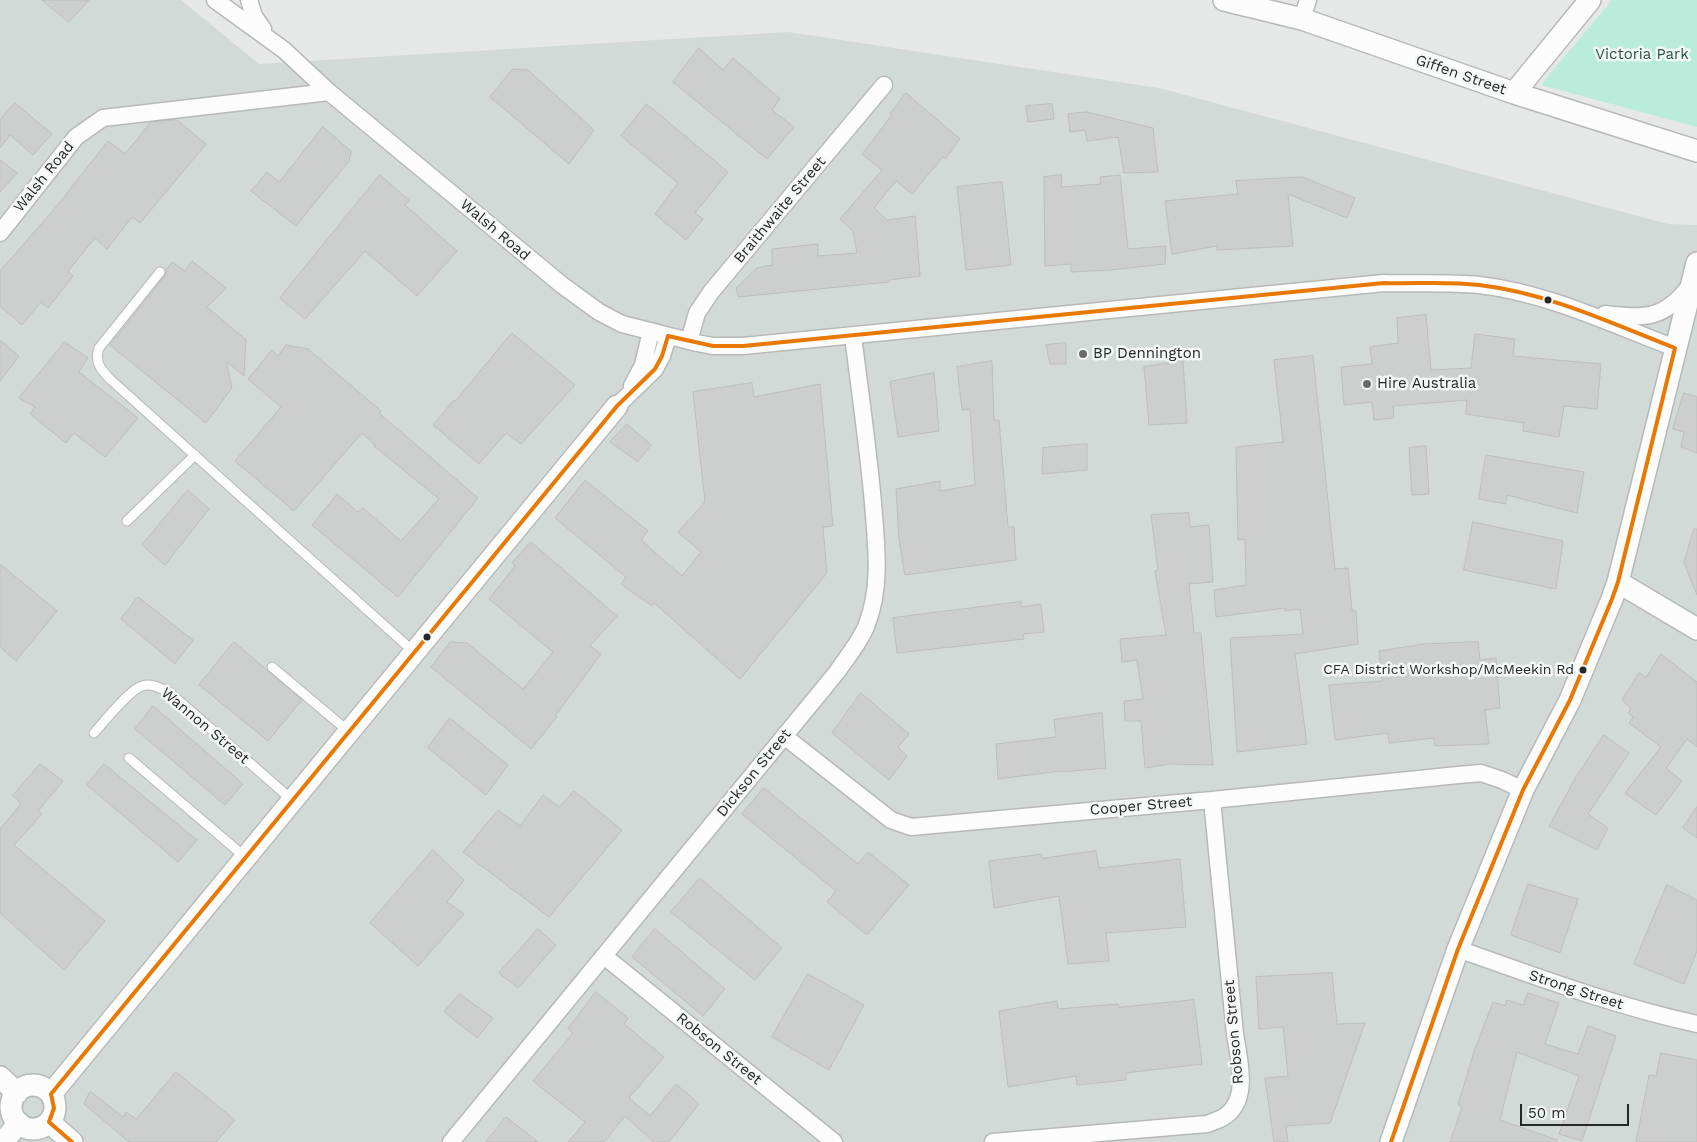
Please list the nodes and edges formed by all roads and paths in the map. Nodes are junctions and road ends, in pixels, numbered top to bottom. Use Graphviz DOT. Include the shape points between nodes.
graph roads {
  1 [pos="216,0"];
  2 [pos="233,0"];
  3 [pos="249,0"];
  4 [pos="260,0"];
  5 [pos="1224,0"];
  6 [pos="1590,0"];
  7 [pos="1305,10"];
  8 [pos="241,18"];
  9 [pos="264,31"];
  10 [pos="884,85"];
  11 [pos="329,92"];
  12 [pos="1514,93"];
  13 [pos="1697,151"];
  14 [pos="0,233"];
  15 [pos="160,272"];
  16 [pos="1694,273"];
  17 [pos="1586,312"];
  18 [pos="651,332"];
  19 [pos="853,336"];
  20 [pos="678,339"];
  21 [pos="1675,348"];
  22 [pos="617,406"];
  23 [pos="195,455"];
  24 [pos="127,521"];
  25 [pos="1615,591"];
  26 [pos="1697,630"];
  27 [pos="415,652"];
  28 [pos="272,667"];
  29 [pos="349,732"];
  30 [pos="94,733"];
  31 [pos="784,736"];
  32 [pos="129,758"];
  33 [pos="1523,790"];
  34 [pos="1212,800"];
  35 [pos="293,801"];
  36 [pos="246,858"];
  37 [pos="1458,949"];
  38 [pos="604,956"];
  39 [pos="1697,1024"];
  40 [pos="0,1076"];
  41 [pos="17,1093"];
  42 [pos="51,1094"];
  43 [pos="49,1122"];
  44 [pos="19,1123"];
  45 [pos="3,1142"];
  46 [pos="72,1142"];
  47 [pos="450,1142"];
  48 [pos="834,1142"];
  49 [pos="993,1142"];
  50 [pos="1391,1142"];
  1 -- 8 [label="street, Walsh Road"];
  2 -- 8 [label="street"];
  3 -- 9 [label="street, Walsh Road"];
  4 -- 9 [label="street" via="258,16"];
  5 -- 7 [label="street, Giffen Street"];
  6 -- 12 [label="street"];
  7 -- 12 [label="street, Giffen Street"];
  8 -- 9 [label="street, Walsh Road"];
  9 -- 11 [label="street, Walsh Road"];
  10 -- 20 [label="street, Braithwaite Street" via="703,304 693,323"];
  11 -- 14 [label="street, Walsh Road" via="103,118 76,138"];
  11 -- 18 [label="street, Walsh Road" via="598,312 622,324"];
  12 -- 13 [label="street, Giffen Street"];
  15 -- 23 [label="lane" via="99,348 98,364 111,380"];
  16 -- 17 [label="street" via="1686,291 1672,306 1651,316"];
  16 -- 21 [label="street"];
  17 -- 19 [label="street, Walsh Road" via="1525,294 1478,285 1384,283"];
  17 -- 21 [label="street"];
  18 -- 20 [label="street, Walsh Road"];
  18 -- 22 [label="street, Braithwaite Street" via="642,365"];
  19 -- 20 [label="street, Walsh Road" via="743,346 713,346"];
  19 -- 31 [label="street, Dickson Street" via="878,562 874,600 867,625 856,645"];
  20 -- 22 [label="street, Braithwaite Street" via="662,356 655,370"];
  21 -- 25 [label="street"];
  22 -- 27 [label="street, Braithwaite Street"];
  23 -- 24 [label="lane"];
  23 -- 27 [label="lane"];
  25 -- 26 [label="street"];
  25 -- 33 [label="street" via="1570,700"];
  27 -- 29 [label="street, Braithwaite Street"];
  28 -- 29 [label="lane"];
  29 -- 35 [label="street, Braithwaite Street"];
  30 -- 35 [label="lane, Wannon Street" via="132,691 141,686 160,687"];
  31 -- 34 [label="street, Cooper Street" via="891,820 911,827"];
  31 -- 38 [label="street, Dickson Street"];
  32 -- 36 [label="lane"];
  33 -- 34 [label="street, Cooper Street" via="1481,774"];
  33 -- 37 [label="street"];
  34 -- 49 [label="street, Robson Street" via="1241,1073 1236,1106 1224,1117 1207,1124"];
  35 -- 36 [label="street, Braithwaite Street"];
  36 -- 42 [label="street, Braithwaite Street"];
  37 -- 39 [label="street, Strong Street" via="1640,1011"];
  37 -- 50 [label="street"];
  38 -- 47 [label="street, Dickson Street"];
  38 -- 48 [label="street, Robson Street"];
  40 -- 41 [label="street"];
  41 -- 42 [label="street" via="23,1088 38,1086"];
  41 -- 44 [label="street" via="11,1106 12,1114"];
  42 -- 43 [label="street" via="55,1108"];
  43 -- 44 [label="street" via="32,1129"];
  43 -- 46 [label="street"];
  44 -- 45 [label="street"];
}
